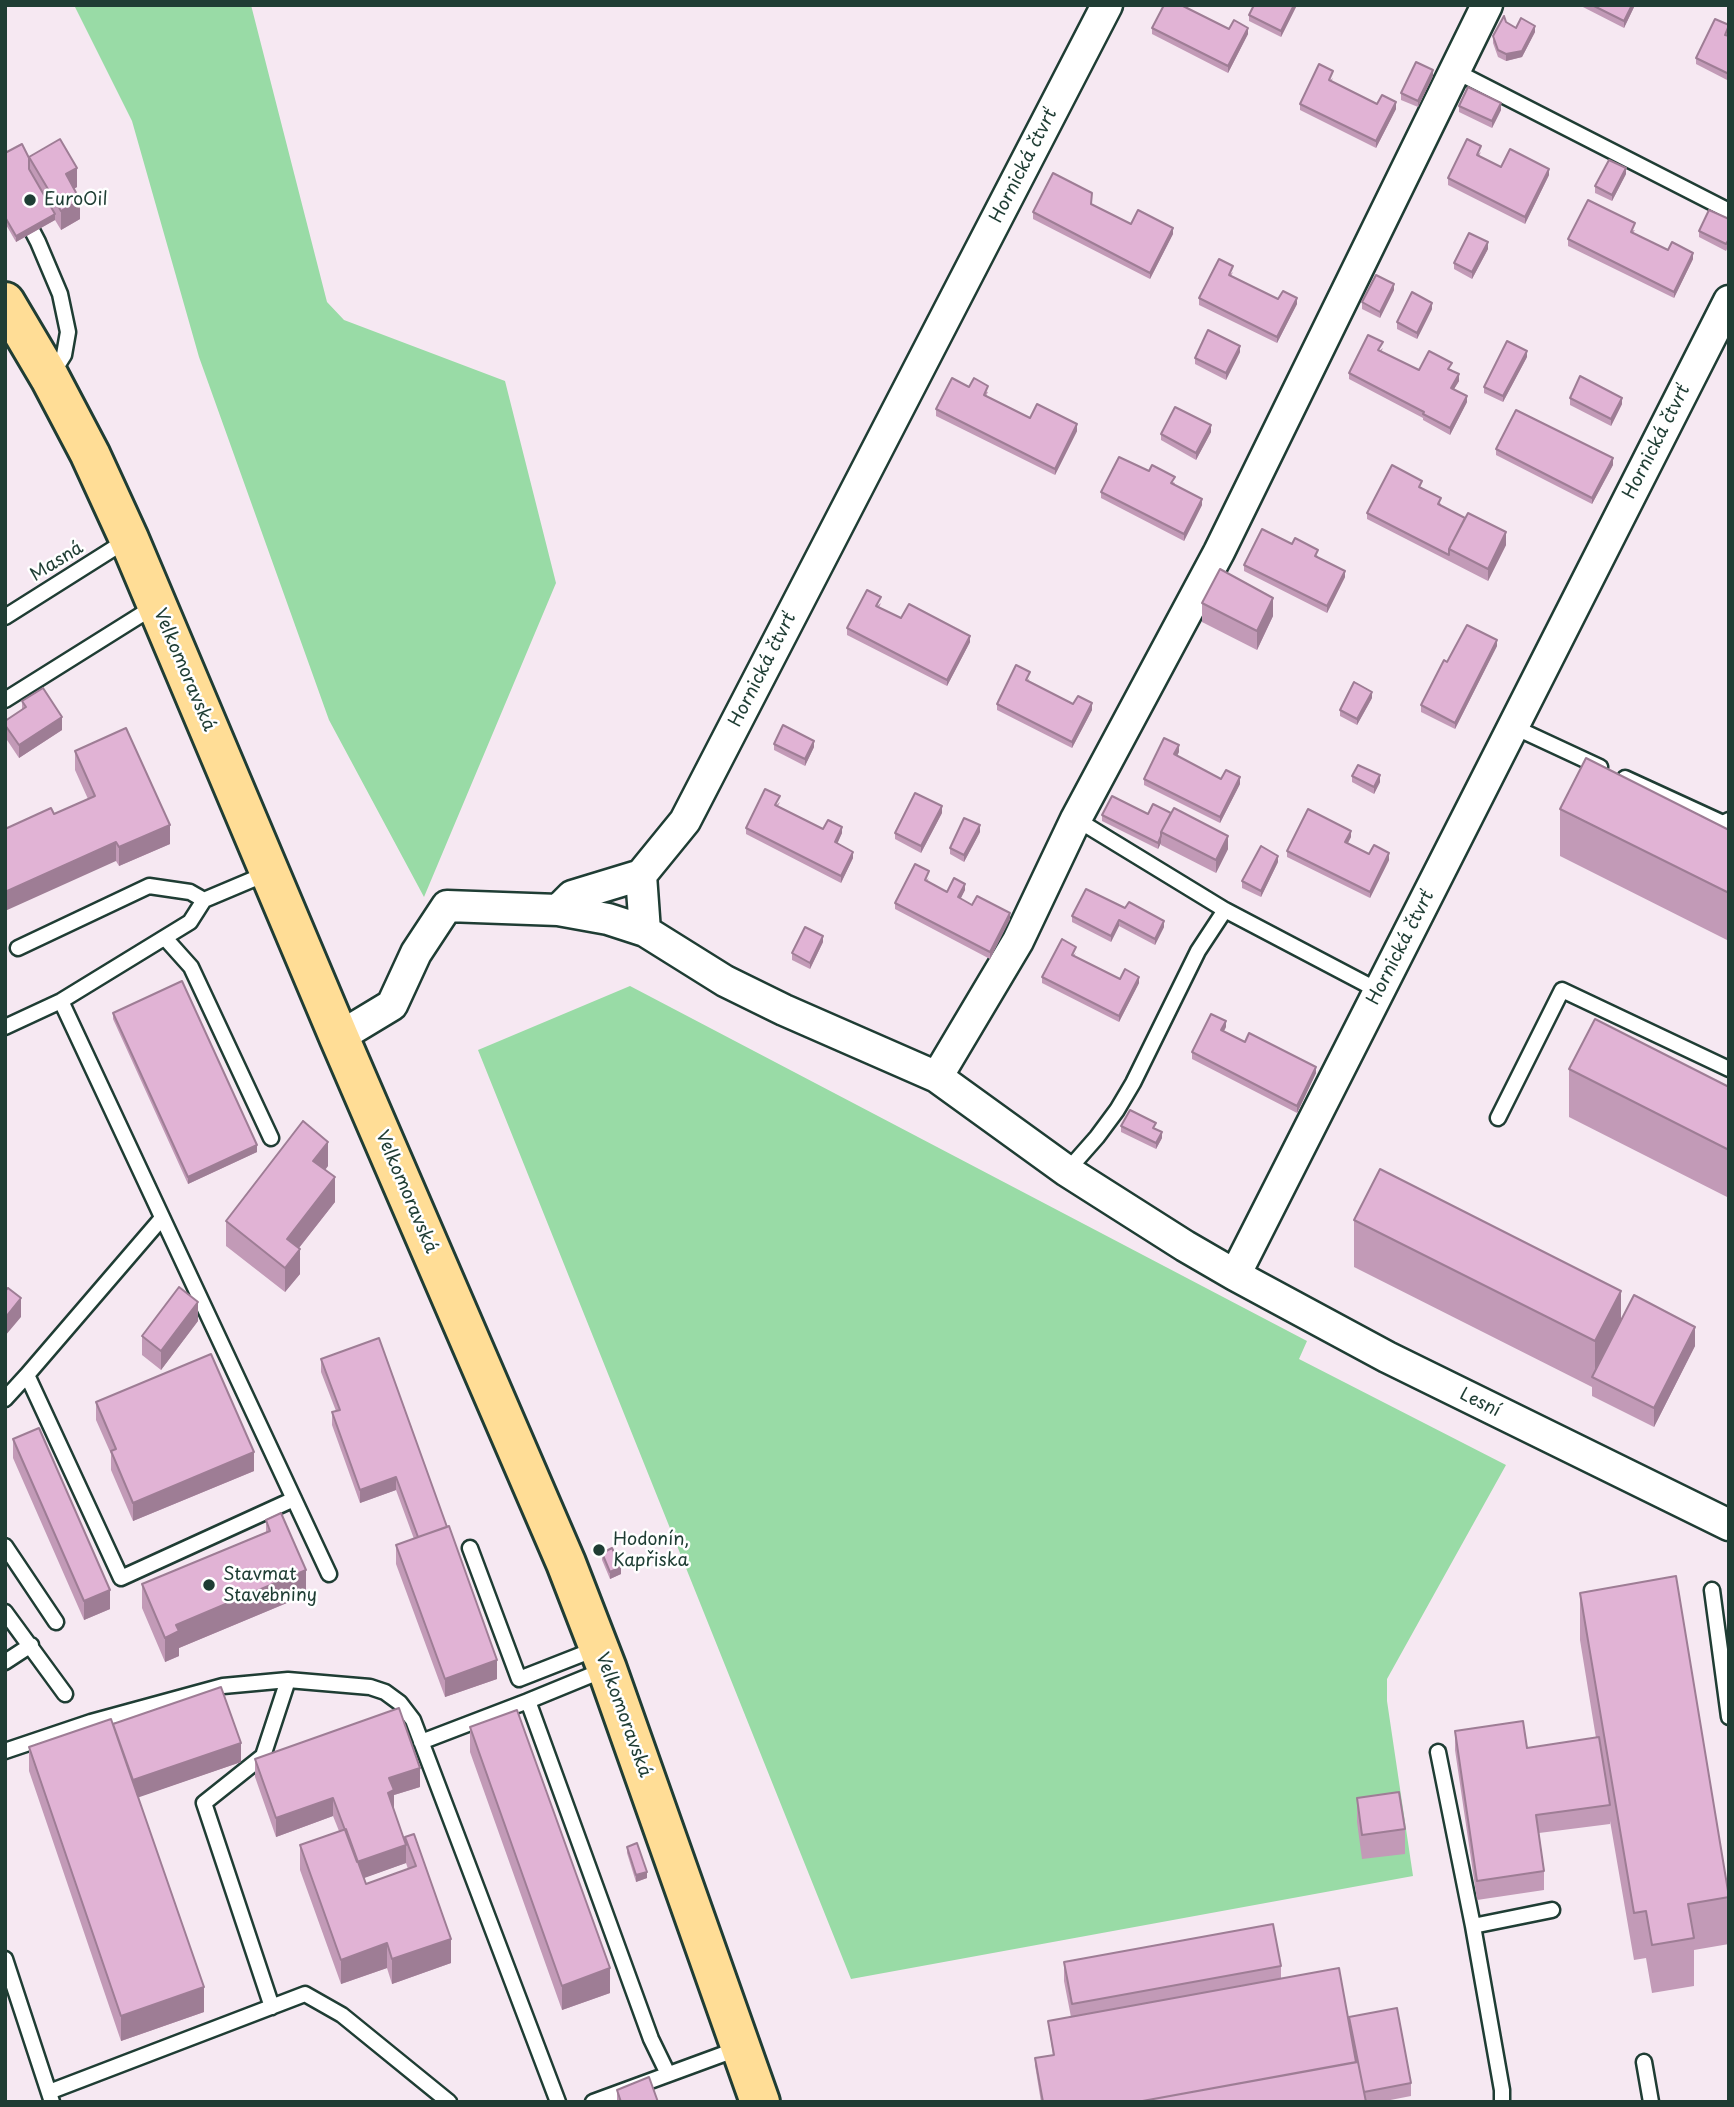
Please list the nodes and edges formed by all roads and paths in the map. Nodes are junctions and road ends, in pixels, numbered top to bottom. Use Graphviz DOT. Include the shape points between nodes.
graph roads {
  1 [pos="1107,5"];
  2 [pos="1487,5"];
  3 [pos="1455,71"];
  4 [pos="16,201"];
  5 [pos="1729,211"];
  6 [pos="1729,301"];
  7 [pos="5,302"];
  8 [pos="50,378"];
  9 [pos="129,539"];
  10 [pos="157,606"];
  11 [pos="5,617"];
  12 [pos="5,700"];
  13 [pos="1514,727"];
  14 [pos="1076,819"];
  15 [pos="1729,820"];
  16 [pos="270,872"];
  17 [pos="641,875"];
  18 [pos="204,900"];
  19 [pos="558,910"];
  20 [pos="1225,910"];
  21 [pos="645,931"];
  22 [pos="165,938"];
  23 [pos="18,948"];
  24 [pos="1379,991"];
  25 [pos="61,1001"];
  26 [pos="5,1027"];
  27 [pos="339,1037"];
  28 [pos="1729,1069"];
  29 [pos="937,1077"];
  30 [pos="1497,1118"];
  31 [pos="271,1138"];
  32 [pos="1067,1171"];
  33 [pos="162,1218"];
  34 [pos="1235,1275"];
  35 [pos="27,1375"];
  36 [pos="5,1399"];
  37 [pos="294,1499"];
  38 [pos="1729,1525"];
  39 [pos="5,1546"];
  40 [pos="470,1548"];
  41 [pos="329,1574"];
  42 [pos="1712,1590"];
  43 [pos="5,1612"];
  44 [pos="56,1622"];
  45 [pos="31,1646"];
  46 [pos="603,1658"];
  47 [pos="5,1662"];
  48 [pos="288,1680"];
  49 [pos="65,1694"];
  50 [pos="528,1701"];
  51 [pos="1729,1717"];
  52 [pos="421,1742"];
  53 [pos="5,1751"];
  54 [pos="1437,1752"];
  55 [pos="1552,1910"];
  56 [pos="1473,1926"];
  57 [pos="5,1959"];
  58 [pos="272,2007"];
  59 [pos="741,2048"];
  60 [pos="1644,2062"];
  61 [pos="668,2074"];
  62 [pos="51,2097"];
  63 [pos="449,2102"];
  64 [pos="558,2102"];
  65 [pos="593,2102"];
  66 [pos="760,2102"];
  67 [pos="1502,2102"];
  68 [pos="1651,2102"];
  1 -- 17 [label="street, Hornická čtvrť" via="685,821"];
  2 -- 3 [label="street"];
  3 -- 5 [label="lane"];
  3 -- 14 [label="street" via="1219,552"];
  4 -- 8 [label="lane" via="60,294 68,332 64,355"];
  6 -- 13 [label="street, Hornická čtvrť"];
  7 -- 8 [label="main road, Velkomoravská"];
  8 -- 9 [label="main road, Velkomoravská"];
  9 -- 10 [label="main road, Velkomoravská"];
  9 -- 11 [label="lane, Masná"];
  10 -- 12 [label="lane"];
  10 -- 16 [label="main road, Velkomoravská"];
  13 -- 15 [label="lane" via="1723,823"];
  13 -- 24 [label="street, Hornická čtvrť"];
  14 -- 20 [label="lane"];
  14 -- 29 [label="street" via="1018,941"];
  16 -- 18 [label="lane"];
  16 -- 27 [label="main road, Velkomoravská"];
  17 -- 19 [label="street" via="572,896"];
  17 -- 21 [label="street"];
  18 -- 22 [label="lane" via="190,922"];
  18 -- 23 [label="lane" via="190,892 149,886"];
  19 -- 21 [label="street"];
  19 -- 27 [label="street" via="447,906 416,953 392,1005"];
  20 -- 24 [label="lane"];
  20 -- 32 [label="lane" via="1198,951 1117,1110"];
  21 -- 29 [label="street" via="725,981"];
  22 -- 25 [label="lane"];
  22 -- 31 [label="lane" via="191,967"];
  24 -- 34 [label="street, Hornická čtvrť"];
  25 -- 26 [label="lane"];
  25 -- 33 [label="lane"];
  27 -- 46 [label="main road, Velkomoravská"];
  28 -- 30 [label="lane" via="1562,990"];
  29 -- 32 [label="street"];
  32 -- 34 [label="street"];
  33 -- 35 [label="lane"];
  33 -- 37 [label="lane"];
  34 -- 38 [label="street, Lesní" via="1388,1357"];
  35 -- 36 [label="lane"];
  35 -- 37 [label="lane" via="121,1578"];
  37 -- 41 [label="lane"];
  39 -- 44 [label="lane"];
  40 -- 46 [label="lane" via="519,1679"];
  42 -- 51 [label="lane"];
  43 -- 45 [label="lane"];
  45 -- 47 [label="lane"];
  45 -- 49 [label="lane"];
  46 -- 50 [label="lane"];
  46 -- 59 [label="main road, Velkomoravská"];
  48 -- 52 [label="lane" via="385,1692 413,1720"];
  48 -- 53 [label="lane" via="223,1686"];
  48 -- 58 [label="lane" via="263,1756 204,1803"];
  50 -- 52 [label="lane"];
  50 -- 61 [label="lane" via="651,2039"];
  52 -- 64 [label="lane"];
  54 -- 56 [label="lane"];
  55 -- 56 [label="lane"];
  56 -- 67 [label="lane"];
  57 -- 62 [label="lane"];
  58 -- 62 [label="lane"];
  58 -- 63 [label="lane" via="305,1994 342,2015"];
  59 -- 61 [label="lane"];
  59 -- 66 [label="main road, Velkomoravská"];
  60 -- 68 [label="lane"];
  61 -- 65 [label="lane"];
}
